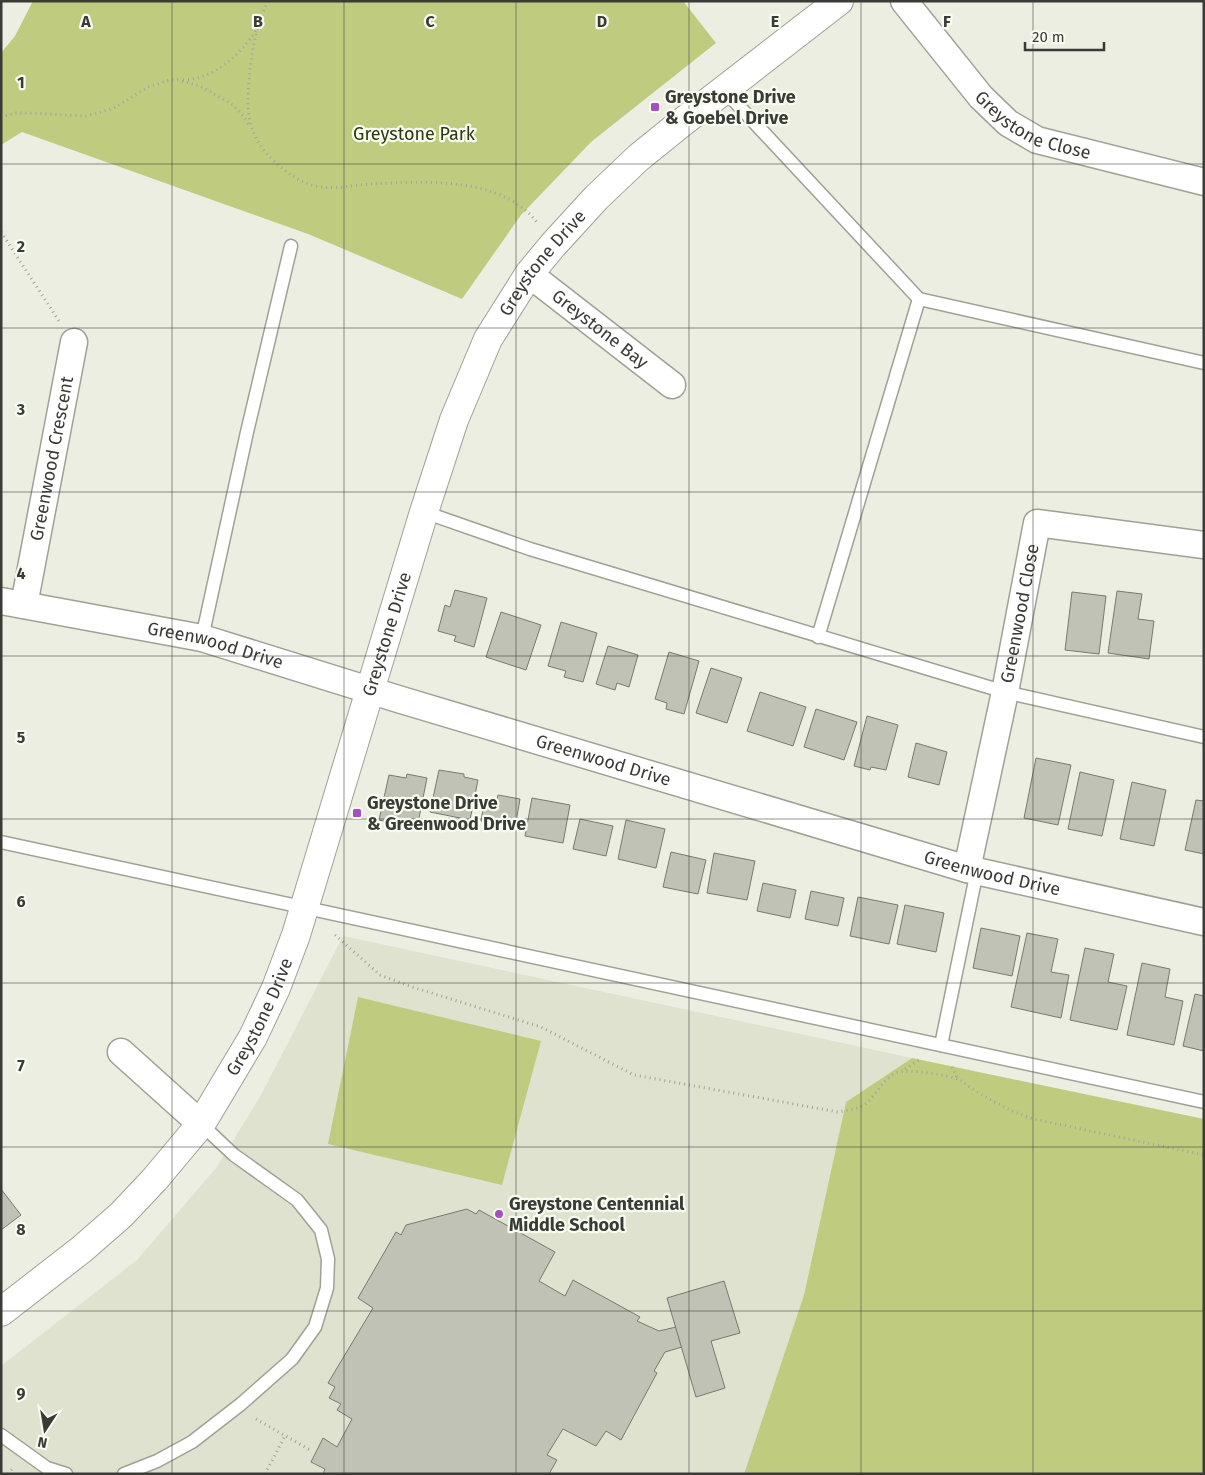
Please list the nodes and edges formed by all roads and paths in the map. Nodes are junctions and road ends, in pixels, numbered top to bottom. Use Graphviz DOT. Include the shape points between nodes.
graph roads {
  1 [pos="268,1"];
  2 [pos="839,1"];
  3 [pos="904,1"];
  4 [pos="258,29"];
  5 [pos="178,80"];
  6 [pos="724,89"];
  7 [pos="1,117"];
  8 [pos="254,133"];
  9 [pos="1204,182"];
  10 [pos="1,232"];
  11 [pos="552,245"];
  12 [pos="292,246"];
  13 [pos="529,274"];
  14 [pos="919,299"];
  15 [pos="74,342"];
  16 [pos="1204,363"];
  17 [pos="672,385"];
  18 [pos="424,512"];
  19 [pos="1204,545"];
  20 [pos="13,603"];
  21 [pos="818,636"];
  22 [pos="202,638"];
  23 [pos="370,690"];
  24 [pos="1005,692"];
  25 [pos="1204,737"];
  26 [pos="1,842"];
  27 [pos="972,870"];
  28 [pos="303,909"];
  29 [pos="1204,922"];
  30 [pos="329,930"];
  31 [pos="941,1045"];
  32 [pos="121,1052"];
  33 [pos="1204,1102"];
  34 [pos="201,1124"];
  35 [pos="1204,1155"];
  36 [pos="1,1312"];
  37 [pos="256,1419"];
  38 [pos="1,1435"];
  39 [pos="285,1436"];
  40 [pos="310,1450"];
  41 [pos="12,1469"];
  42 [pos="8,1474"];
  43 [pos="66,1474"];
  44 [pos="124,1474"];
  45 [pos="265,1474"];
  1 -- 4 [label="path"];
  2 -- 6 [label="street, Greystone Drive"];
  3 -- 9 [label="street, Greystone Close" via="981,97 1008,123 1037,140"];
  4 -- 5 [label="path" via="243,50 218,70 189,80"];
  4 -- 8 [label="path" via="250,56 248,104"];
  5 -- 7 [label="path" via="148,88 114,108 86,116 28,112"];
  5 -- 8 [label="path" via="200,86 230,103"];
  6 -- 11 [label="street, Greystone Drive" via="638,158"];
  6 -- 14 [label="lane"];
  8 -- 11 [label="path" via="263,151 283,170 296,179 315,185 333,188 440,183 480,187 500,194 531,214"];
  10 -- 15 [label="path"];
  11 -- 13 [label="street, Greystone Drive"];
  12 -- 22 [label="lane"];
  13 -- 17 [label="street, Greystone Bay"];
  13 -- 18 [label="street, Greystone Drive" via="488,339 454,420"];
  14 -- 16 [label="lane"];
  14 -- 21 [label="lane"];
  15 -- 20 [label="street, Greenwood Crescent"];
  18 -- 21 [label="lane" via="530,549"];
  18 -- 23 [label="street, Greystone Drive"];
  19 -- 24 [label="street, Greenwood Close" via="1037,522"];
  20 -- 22 [label="street, Greenwood Drive"];
  21 -- 24 [label="lane"];
  22 -- 23 [label="street, Greenwood Drive"];
  23 -- 27 [label="street, Greenwood Drive"];
  23 -- 28 [label="street, Greystone Drive"];
  24 -- 25 [label="lane"];
  24 -- 27 [label="street, Greenwood Close"];
  26 -- 28 [label="lane"];
  27 -- 29 [label="street, Greenwood Drive"];
  27 -- 31 [label="lane"];
  28 -- 31 [label="lane"];
  28 -- 34 [label="street, Greystone Drive" via="276,988 253,1037"];
  30 -- 35 [label="path" via="380,974 541,1027 634,1076 838,1112 864,1105 881,1084 895,1074 904,1070 916,1071 959,1080 1012,1112 1034,1119"];
  31 -- 33 [label="lane"];
  32 -- 34 [label="street"];
  34 -- 36 [label="street, Greystone Drive" via="121,1214"];
  34 -- 44 [label="lane" via="234,1155 297,1200 321,1230 328,1259 327,1288 315,1327 292,1359 242,1404 192,1442"];
  37 -- 39 [label="path"];
  38 -- 43 [label="lane" via="47,1468"];
  39 -- 40 [label="path"];
  39 -- 45 [label="path"];
  41 -- 42 [label="path"];
}
